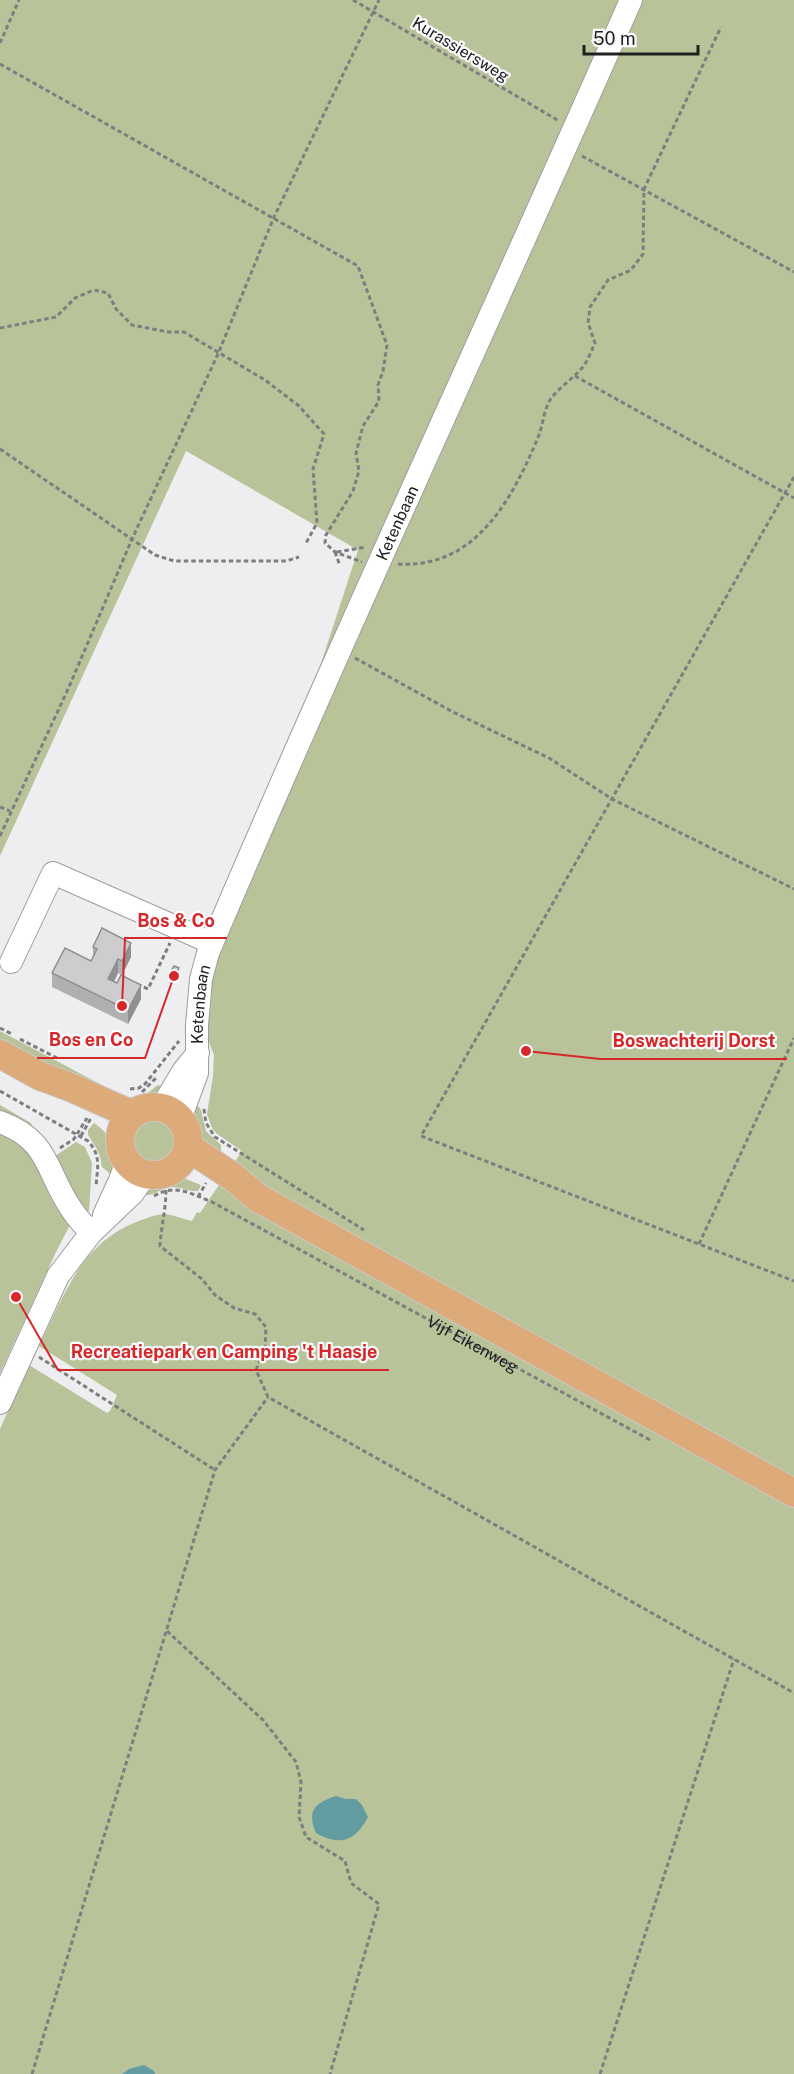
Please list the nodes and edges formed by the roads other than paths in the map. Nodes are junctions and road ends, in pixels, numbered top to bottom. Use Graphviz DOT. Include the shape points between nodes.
graph roads {
  1 [pos="631,0"];
  2 [pos="212,943"];
  3 [pos="11,962"];
  4 [pos="0,1054"];
  5 [pos="40,1076"];
  6 [pos="0,1122"];
  7 [pos="154,1138"];
  8 [pos="95,1229"];
  9 [pos="0,1403"];
  10 [pos="794,1493"];
  1 -- 2 [label="street, Ketenbaan"];
  2 -- 3 [label="street" via="53,873"];
  2 -- 7 [label="street, Ketenbaan" via="201,979 197,1025 189,1046 195,1082"];
  4 -- 5 [label="main road, Vijf Eikenweg"];
  5 -- 7 [label="main road, Vijf Eikenweg" via="126,1112"];
  5 -- 7 [label="main road, Vijf Eikenweg" via="64,1098 83,1124"];
  6 -- 8 [label="street" via="26,1134 39,1148 69,1207"];
  7 -- 8 [label="street, Ketenbaan" via="118,1184"];
  7 -- 10 [label="main road, Vijf Eikenweg" via="194,1151 258,1198"];
  8 -- 9 [label="street, Ketenbaan" via="58,1276"];
}
